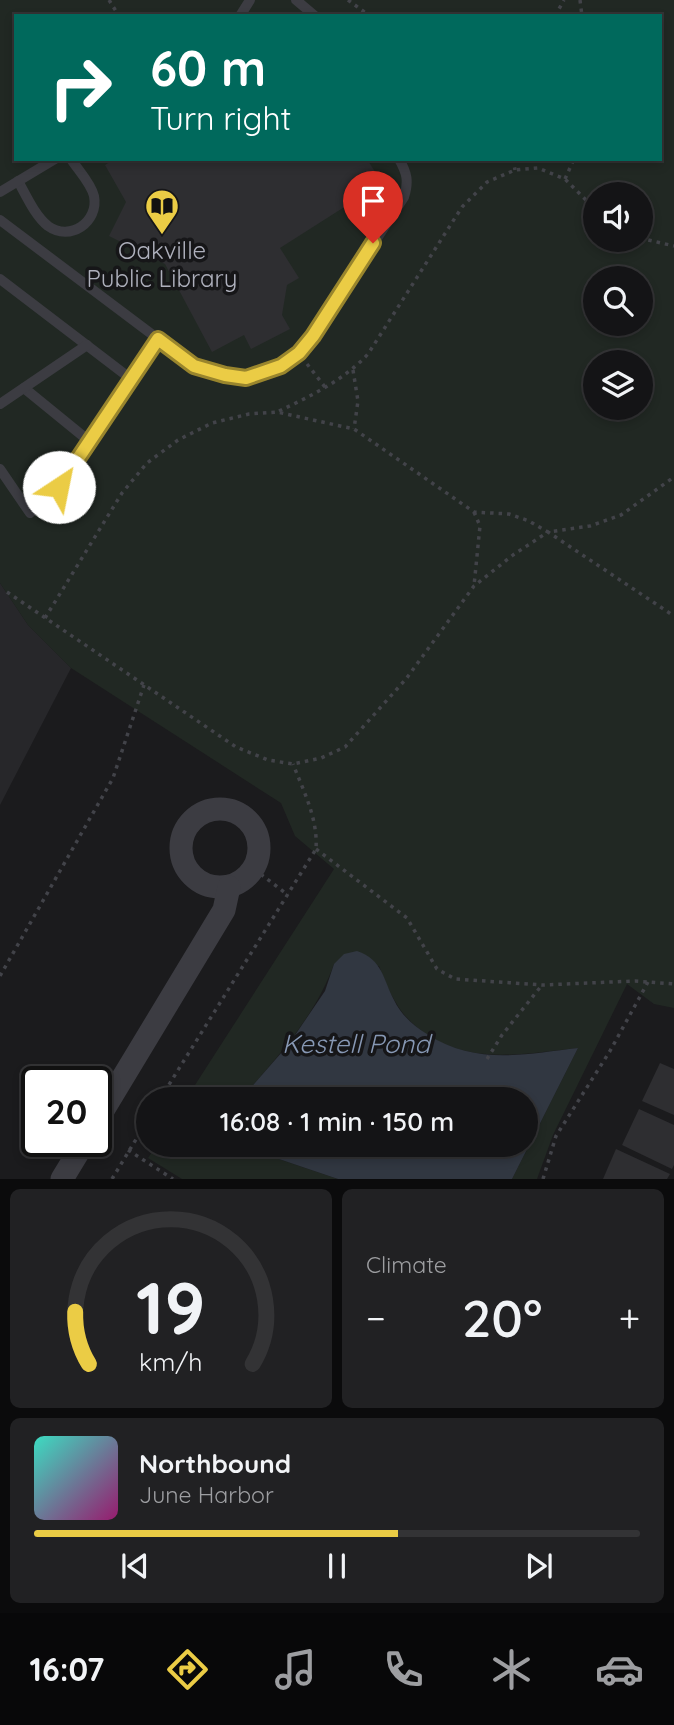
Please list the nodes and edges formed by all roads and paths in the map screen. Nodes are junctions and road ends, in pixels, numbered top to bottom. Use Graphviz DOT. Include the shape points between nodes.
graph roads {
  1 [pos="296,0"];
  2 [pos="348,0"];
  3 [pos="313,14"];
  4 [pos="367,14"];
  5 [pos="52,161"];
  6 [pos="72,161"];
  7 [pos="400,161"];
  8 [pos="513,161"];
  9 [pos="572,161"];
  10 [pos="515,170"];
  11 [pos="565,179"];
  12 [pos="18,181"];
  13 [pos="0,191"];
  14 [pos="583,197"];
  15 [pos="0,220"];
  16 [pos="653,241"];
  17 [pos="674,246"];
  18 [pos="0,279"];
  19 [pos="158,339"];
  20 [pos="87,345"];
  21 [pos="299,353"];
  22 [pos="353,370"];
  23 [pos="131,379"];
  24 [pos="325,387"];
  25 [pos="24,388"];
  26 [pos="0,404"];
  27 [pos="278,412"];
  28 [pos="354,429"];
  29 [pos="89,441"];
  30 [pos="0,469"];
  31 [pos="674,477"];
  32 [pos="474,512"];
  33 [pos="548,532"];
  34 [pos="474,586"];
  35 [pos="7,592"];
  36 [pos="674,616"];
  37 [pos="46,618"];
  38 [pos="144,685"];
  39 [pos="293,764"];
  40 [pos="316,849"];
  41 [pos="254,870"];
  42 [pos="229,887"];
  43 [pos="288,895"];
  44 [pos="0,976"];
  45 [pos="648,982"];
  46 [pos="674,984"];
  47 [pos="541,985"];
  48 [pos="487,1059"];
  49 [pos="168,1087"];
  50 [pos="112,1096"];
  51 [pos="136,1138"];
  52 [pos="128,1150"];
  53 [pos="75,1157"];
  54 [pos="62,1179"];
  55 [pos="112,1179"];
  56 [pos="173,1179"];
  57 [pos="543,1179"];
  1 -- 3 [label="lane"];
  2 -- 4 [label="path"];
  5 -- 12 [label="lane"];
  6 -- 12 [label="lane" via="95,200 90,219 73,231 45,224"];
  7 -- 21 [label="lane" via="407,173 404,197"];
  8 -- 10 [label="path"];
  9 -- 11 [label="path"];
  10 -- 11 [label="path" via="538,168"];
  10 -- 22 [label="path" via="487,182 462,207 374,346"];
  11 -- 14 [label="path"];
  12 -- 13 [label="lane"];
  15 -- 19 [label="lane"];
  16 -- 17 [label="path"];
  18 -- 20 [label="lane"];
  19 -- 21 [label="lane" via="194,366 246,378 281,366"];
  19 -- 23 [label="lane"];
  20 -- 23 [label="lane"];
  20 -- 25 [label="lane"];
  21 -- 24 [label="path"];
  22 -- 24 [label="path"];
  22 -- 28 [label="path" via="358,401"];
  23 -- 29 [label="lane"];
  24 -- 27 [label="path"];
  25 -- 26 [label="lane"];
  25 -- 29 [label="lane"];
  27 -- 28 [label="path"];
  27 -- 37 [label="path" via="212,423 177,440 147,463 122,493"];
  28 -- 32 [label="path"];
  29 -- 30 [label="lane" via="59,487 30,513"];
  31 -- 33 [label="path" via="621,515 590,526"];
  32 -- 33 [label="path" via="509,514"];
  32 -- 34 [label="path" via="480,526"];
  33 -- 34 [label="path"];
  33 -- 36 [label="path"];
  34 -- 39 [label="path" via="406,679 345,747"];
  35 -- 37 [label="path"];
  37 -- 38 [label="path"];
  38 -- 39 [label="path" via="236,747"];
  38 -- 44 [label="path" via="113,778"];
  39 -- 40 [label="path" via="311,811"];
  40 -- 43 [label="path"];
  40 -- 47 [label="path" via="407,918 437,969 455,979"];
  41 -- 42 [label="street"];
  41 -- 42 [label="street" via="259,844 247,820 223,810 198,817 183,838 185,864 203,883"];
  41 -- 43 [label="path"];
  42 -- 50 [label="street" via="224,910"];
  43 -- 49 [label="path"];
  45 -- 46 [label="path"];
  45 -- 47 [label="path"];
  45 -- 57 [label="path" via="556,1136"];
  47 -- 48 [label="path"];
  51 -- 52 [label="path"];
  52 -- 55 [label="path"];
  52 -- 56 [label="path"];
  53 -- 54 [label="street"];
}
